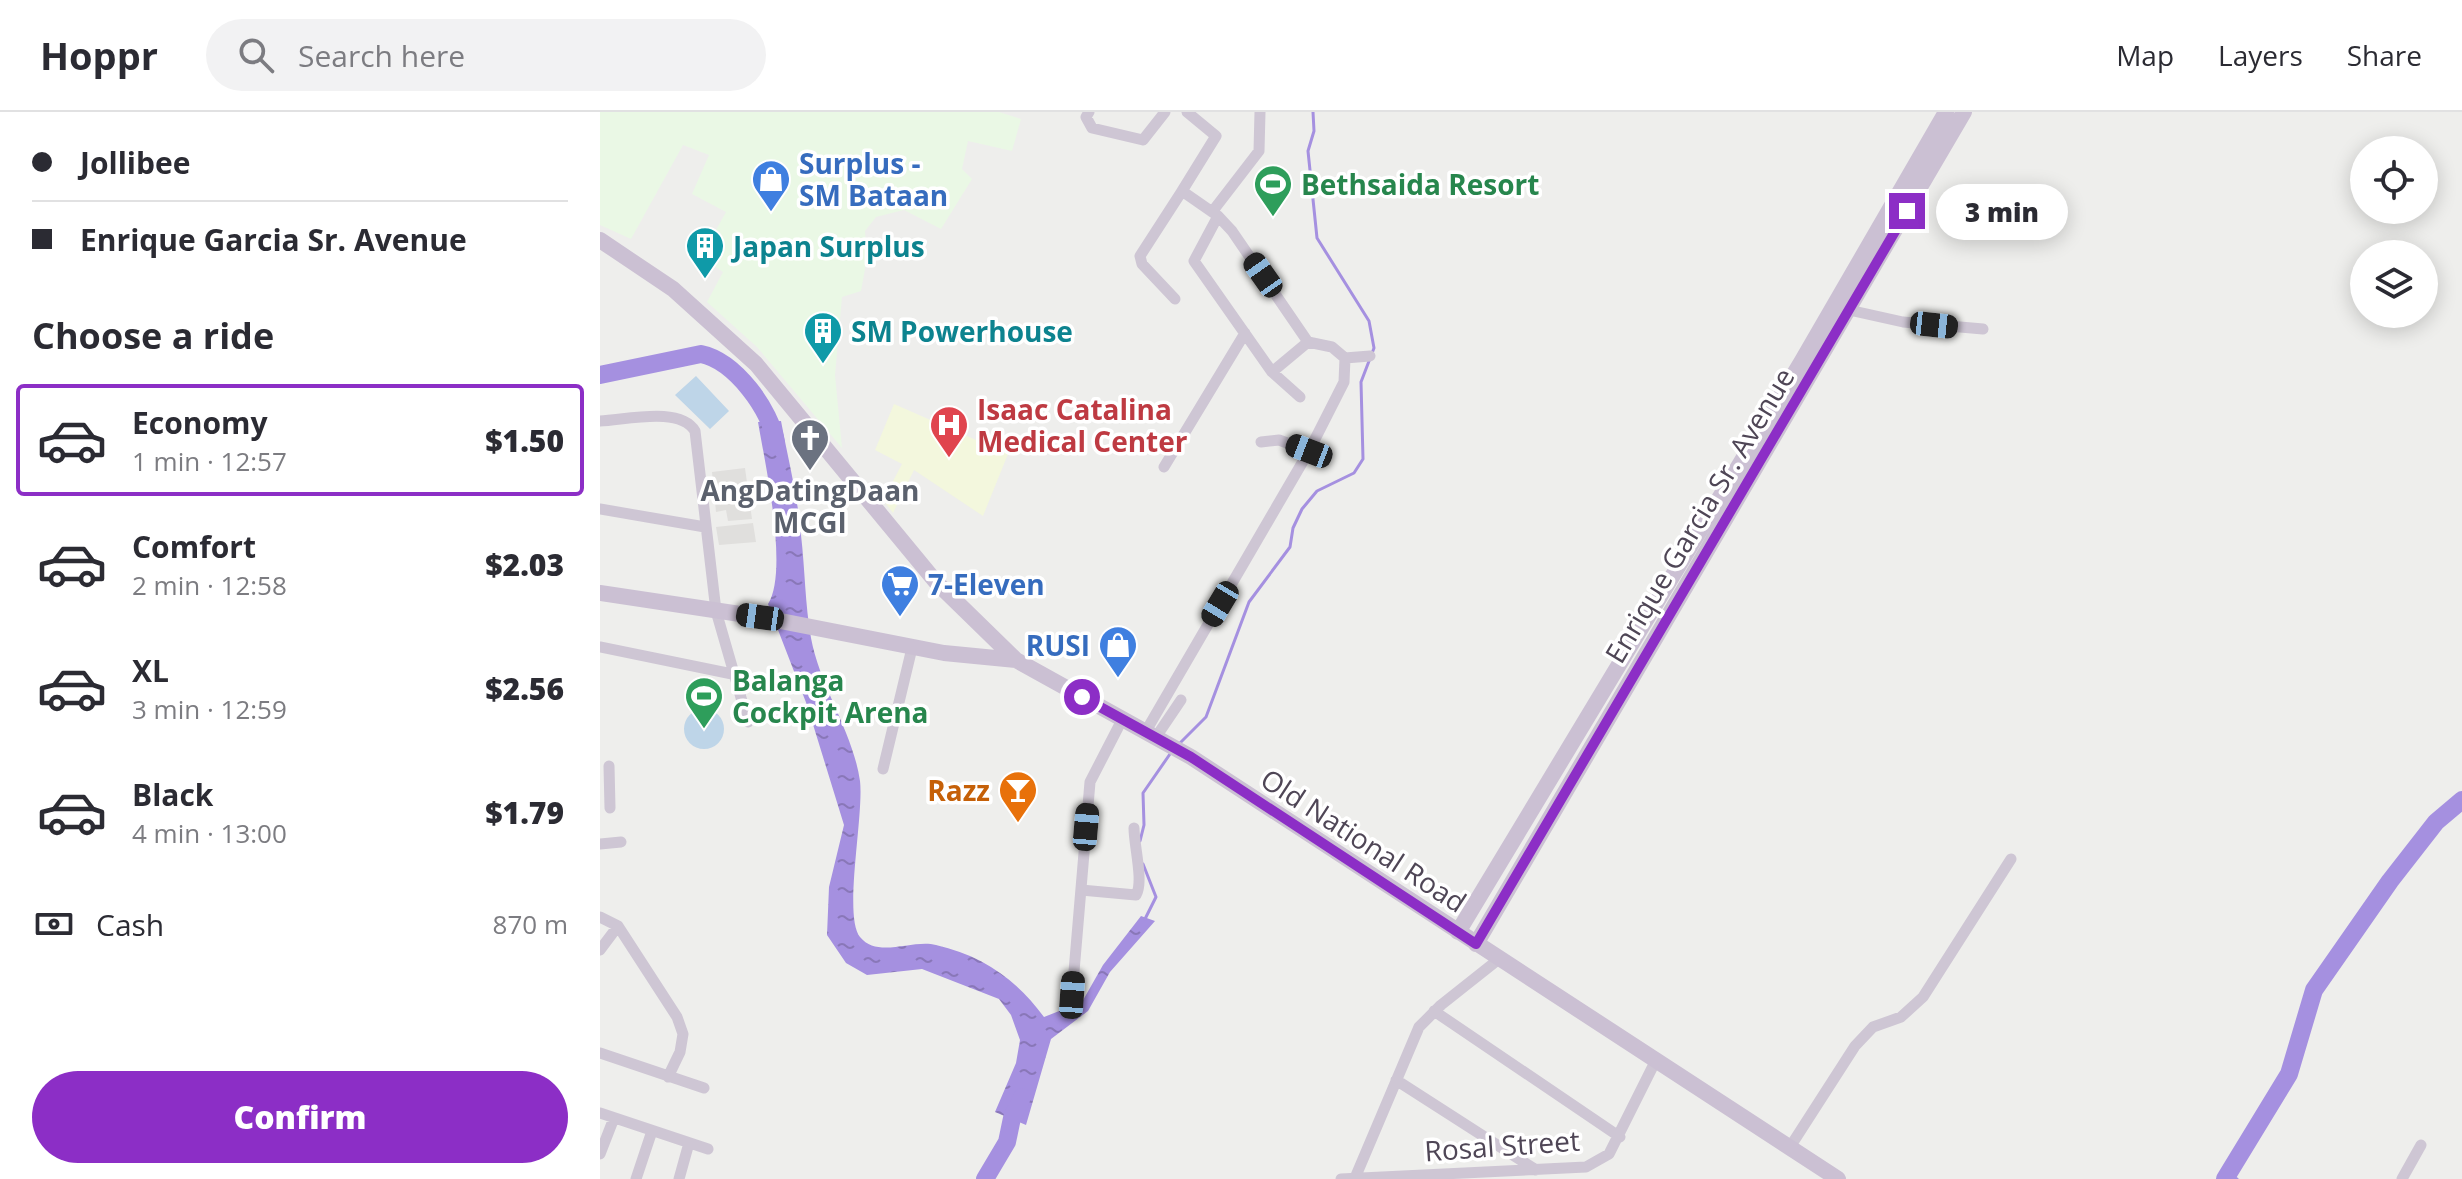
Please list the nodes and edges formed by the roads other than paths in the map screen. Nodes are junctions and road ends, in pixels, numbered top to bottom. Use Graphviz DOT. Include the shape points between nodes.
graph roads {
  1 [pos="1089,112"];
  2 [pos="1165,112"];
  3 [pos="1187,112"];
  4 [pos="1260,112"];
  5 [pos="1946,112"];
  6 [pos="1964,112"];
  7 [pos="1182,191"];
  8 [pos="1215,214"];
  9 [pos="600,240"];
  10 [pos="1175,299"];
  11 [pos="1849,310"];
  12 [pos="1983,329"];
  13 [pos="1245,333"];
  14 [pos="1308,342"];
  15 [pos="1370,356"];
  16 [pos="1345,358"];
  17 [pos="1809,365"];
  18 [pos="1272,372"];
  19 [pos="1300,397"];
  20 [pos="600,421"];
  21 [pos="1261,442"];
  22 [pos="1309,451"];
  23 [pos="1164,467"];
  24 [pos="600,509"];
  25 [pos="705,527"];
  26 [pos="600,593"];
  27 [pos="716,611"];
  28 [pos="600,647"];
  29 [pos="912,648"];
  30 [pos="1016,660"];
  31 [pos="737,675"];
  32 [pos="1181,700"];
  33 [pos="1123,718"];
  34 [pos="748,722"];
  35 [pos="1162,740"];
  36 [pos="609,766"];
  37 [pos="883,769"];
  38 [pos="605,790"];
  39 [pos="610,808"];
  40 [pos="1134,828"];
  41 [pos="621,842"];
  42 [pos="600,844"];
  43 [pos="2011,859"];
  44 [pos="1081,890"];
  45 [pos="600,917"];
  46 [pos="618,926"];
  47 [pos="1458,932"];
  48 [pos="1476,944"];
  49 [pos="600,950"];
  50 [pos="1499,959"];
  51 [pos="1072,995"];
  52 [pos="1434,1011"];
  53 [pos="600,1053"];
  54 [pos="1655,1062"];
  55 [pos="668,1077"];
  56 [pos="1396,1080"];
  57 [pos="704,1088"];
  58 [pos="600,1113"];
  59 [pos="614,1118"];
  60 [pos="652,1131"];
  61 [pos="1620,1137"];
  62 [pos="689,1143"];
  63 [pos="2421,1145"];
  64 [pos="1790,1147"];
  65 [pos="708,1149"];
  66 [pos="600,1154"];
  67 [pos="1536,1170"];
  68 [pos="1829,1176"];
  69 [pos="1355,1178"];
  70 [pos="636,1179"];
  71 [pos="679,1179"];
  72 [pos="1341,1179"];
  73 [pos="2402,1179"];
  1 -- 2 [label="street" via="1092,128 1143,140"];
  3 -- 7 [label="street" via="1216,136"];
  4 -- 8 [label="street" via="1259,151"];
  5 -- 17 [label="main road, Enrique Garcia Sr. Avenue"];
  6 -- 11 [label="main road, Enrique Garcia Sr. Avenue"];
  7 -- 8 [label="street"];
  7 -- 10 [label="street" via="1140,256"];
  8 -- 13 [label="street" via="1194,261"];
  8 -- 14 [label="street"];
  9 -- 30 [label="main road" via="673,289 756,364 936,582"];
  11 -- 12 [label="street" via="1903,322"];
  11 -- 17 [label="main road, Enrique Garcia Sr. Avenue"];
  13 -- 18 [label="street"];
  13 -- 23 [label="street"];
  14 -- 16 [label="street" via="1332,347"];
  14 -- 18 [label="street"];
  15 -- 16 [label="street"];
  16 -- 22 [label="street" via="1344,382"];
  17 -- 47 [label="main road, Enrique Garcia Sr. Avenue"];
  17 -- 48 [label="main road, Enrique Garcia Sr. Avenue"];
  18 -- 19 [label="street"];
  20 -- 25 [label="street" via="679,417 690,423"];
  21 -- 22 [label="street" via="1279,440"];
  22 -- 35 [label="street"];
  24 -- 25 [label="street"];
  25 -- 27 [label="street"];
  26 -- 27 [label="main road"];
  27 -- 29 [label="main road"];
  27 -- 31 [label="street"];
  28 -- 31 [label="street"];
  29 -- 30 [label="main road"];
  29 -- 37 [label="street"];
  30 -- 33 [label="main road, Old National Road"];
  31 -- 34 [label="street"];
  32 -- 35 [label="street"];
  33 -- 35 [label="main road, Old National Road"];
  33 -- 44 [label="street" via="1090,782"];
  35 -- 47 [label="main road, Old National Road"];
  36 -- 38 [label="street"];
  38 -- 39 [label="street"];
  40 -- 44 [label="street" via="1139,892 1129,896"];
  41 -- 42 [label="street"];
  43 -- 64 [label="street" via="1923,997 1901,1017 1873,1027 1855,1046"];
  44 -- 51 [label="street"];
  45 -- 46 [label="street"];
  46 -- 49 [label="street"];
  46 -- 55 [label="street" via="683,1034"];
  47 -- 48 [label="main road, Old National Road"];
  48 -- 50 [label="main road, Old National Road"];
  50 -- 52 [label="street"];
  50 -- 54 [label="main road, Old National Road"];
  52 -- 56 [label="street" via="1413,1037"];
  52 -- 61 [label="street"];
  53 -- 55 [label="street"];
  54 -- 61 [label="street, Rosal Street"];
  54 -- 64 [label="main road, Old National Road"];
  55 -- 57 [label="street"];
  56 -- 67 [label="street"];
  56 -- 69 [label="street"];
  58 -- 59 [label="street"];
  59 -- 60 [label="street"];
  59 -- 66 [label="street"];
  60 -- 62 [label="street"];
  60 -- 70 [label="street"];
  61 -- 67 [label="street, Rosal Street" via="1609,1154 1586,1167"];
  62 -- 65 [label="street"];
  62 -- 71 [label="street"];
  63 -- 73 [label="street"];
  64 -- 68 [label="main road, Old National Road"];
  67 -- 69 [label="street, Rosal Street"];
  69 -- 72 [label="street, Rosal Street"];
}
